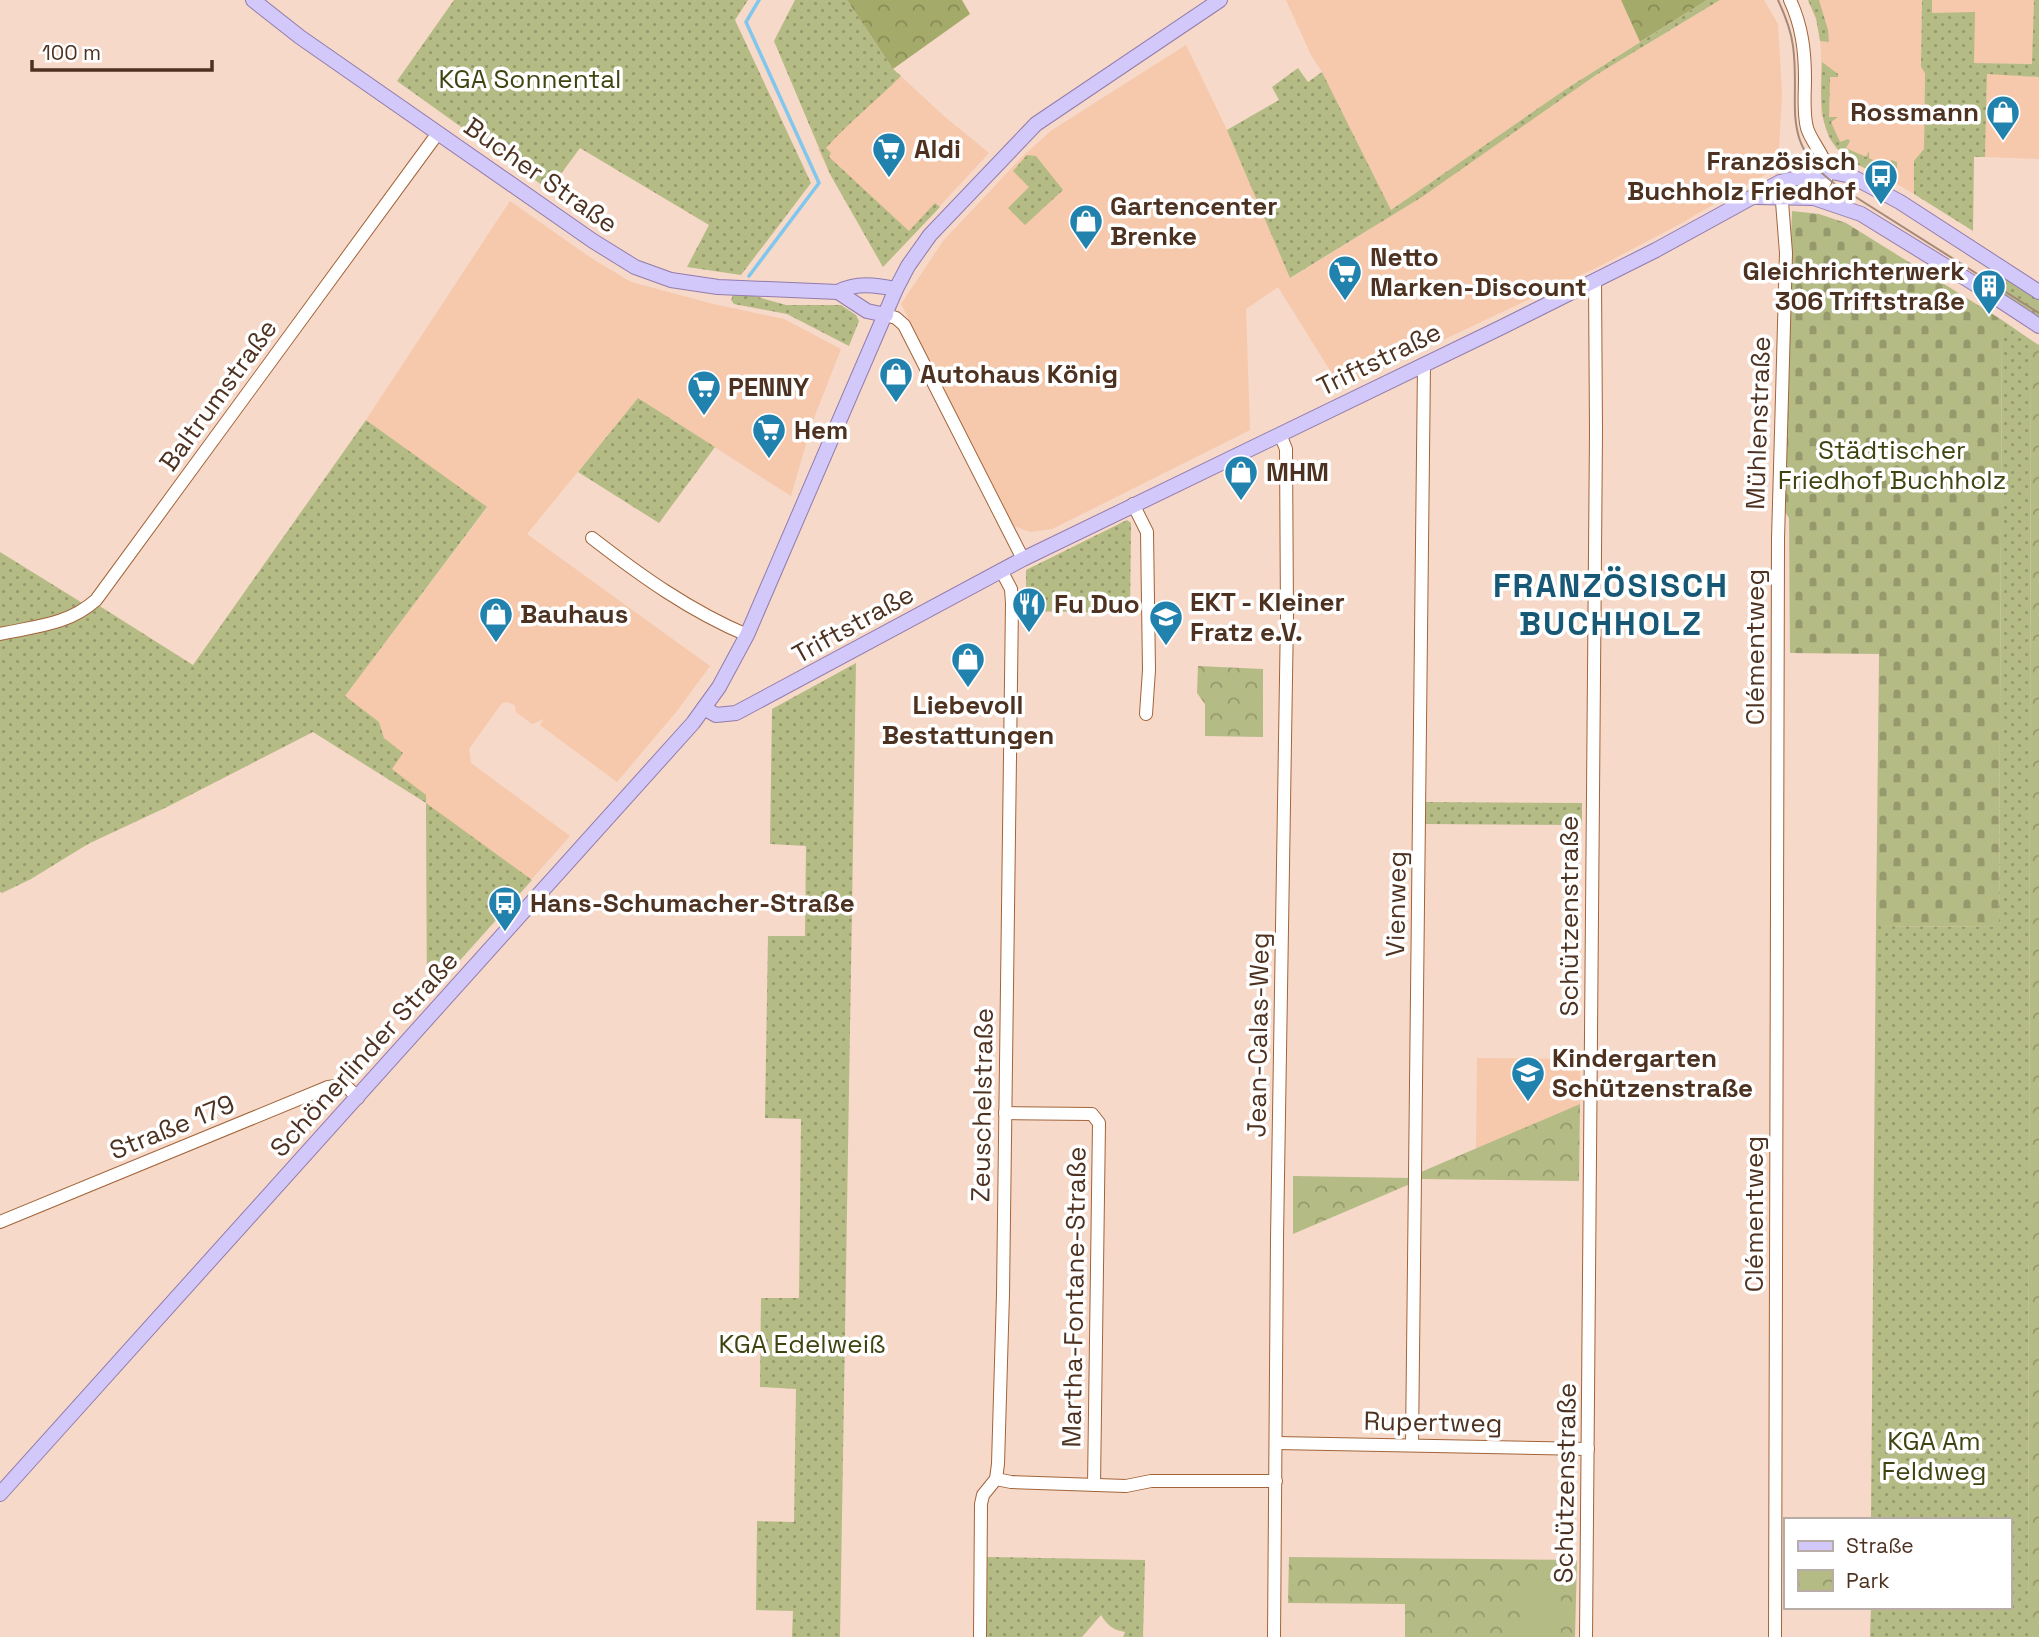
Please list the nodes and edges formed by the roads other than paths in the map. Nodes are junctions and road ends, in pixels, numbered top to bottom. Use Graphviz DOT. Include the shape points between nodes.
graph roads {
  1 [pos="253,0"];
  2 [pos="1220,0"];
  3 [pos="1790,0"];
  4 [pos="438,133"];
  5 [pos="1828,171"];
  6 [pos="1781,189"];
  7 [pos="1802,196"];
  8 [pos="1595,280"];
  9 [pos="896,289"];
  10 [pos="838,292"];
  11 [pos="2039,292"];
  12 [pos="886,315"];
  13 [pos="2039,326"];
  14 [pos="1424,364"];
  15 [pos="1280,434"];
  16 [pos="1133,504"];
  17 [pos="592,538"];
  18 [pos="1778,539"];
  19 [pos="1023,559"];
  20 [pos="1001,570"];
  21 [pos="0,634"];
  22 [pos="747,635"];
  23 [pos="704,708"];
  24 [pos="1146,714"];
  25 [pos="358,1098"];
  26 [pos="1005,1113"];
  27 [pos="0,1222"];
  28 [pos="1277,1443"];
  29 [pos="1412,1444"];
  30 [pos="1588,1448"];
  31 [pos="996,1479"];
  32 [pos="1276,1481"];
  33 [pos="1094,1485"];
  34 [pos="0,1494"];
  35 [pos="980,1637"];
  36 [pos="1274,1637"];
  37 [pos="1586,1637"];
  38 [pos="1775,1637"];
  1 -- 4 [label="main road, Bucher Straße"];
  2 -- 9 [label="main road, Schönerlinder Straße" via="1036,124 930,235"];
  3 -- 5 [label="street" via="1801,30 1805,116"];
  4 -- 10 [label="main road, Bucher Straße" via="615,255 654,275 718,287"];
  4 -- 21 [label="street, Baltrumstraße" via="96,600 65,621"];
  5 -- 6 [label="main road, Triftstraße"];
  5 -- 7 [label="street" via="1825,182"];
  5 -- 11 [label="main road" via="1884,192"];
  6 -- 7 [label="main road, Triftstraße"];
  6 -- 8 [label="main road, Triftstraße" via="1755,197"];
  6 -- 18 [label="street, Mühlenstraße" via="1786,253"];
  7 -- 13 [label="main road, Triftstraße" via="1868,217"];
  8 -- 14 [label="main road, Triftstraße"];
  8 -- 30 [label="street, Schützenstraße"];
  9 -- 10 [label="main road, Bucher Straße" via="849,286"];
  9 -- 12 [label="main road, Schönerlinder Straße"];
  10 -- 12 [label="main road" via="867,311"];
  12 -- 19 [label="street" via="904,325"];
  12 -- 22 [label="main road, Schönerlinder Straße"];
  14 -- 15 [label="main road, Triftstraße"];
  14 -- 29 [label="street, Vienweg"];
  15 -- 16 [label="main road, Triftstraße"];
  15 -- 28 [label="street, Jean-Calas-Weg" via="1286,449 1287,616"];
  16 -- 19 [label="main road, Triftstraße"];
  16 -- 24 [label="street" via="1147,532"];
  17 -- 22 [label="street" via="641,576"];
  18 -- 38 [label="street, Clémentweg"];
  19 -- 20 [label="main road, Triftstraße"];
  20 -- 23 [label="main road, Triftstraße" via="736,713 716,715"];
  20 -- 26 [label="street, Zeuschelstraße" via="1012,603"];
  22 -- 23 [label="main road, Schönerlinder Straße"];
  23 -- 25 [label="main road, Schönerlinder Straße"];
  25 -- 27 [label="street, Straße 179" via="345,1086 328,1087"];
  25 -- 34 [label="main road, Schönerlinder Straße"];
  26 -- 31 [label="street, Zeuschelstraße"];
  26 -- 33 [label="street, Martha-Fontane-Straße" via="1093,1114 1099,1123"];
  28 -- 29 [label="street, Rupertweg"];
  28 -- 32 [label="street, Jean-Calas-Weg"];
  29 -- 30 [label="street, Rupertweg"];
  30 -- 37 [label="street, Schützenstraße"];
  31 -- 33 [label="street"];
  31 -- 35 [label="street, Zeuschelstraße" via="981,1504"];
  32 -- 33 [label="street"];
  32 -- 36 [label="street, Jean-Calas-Weg"];
}
